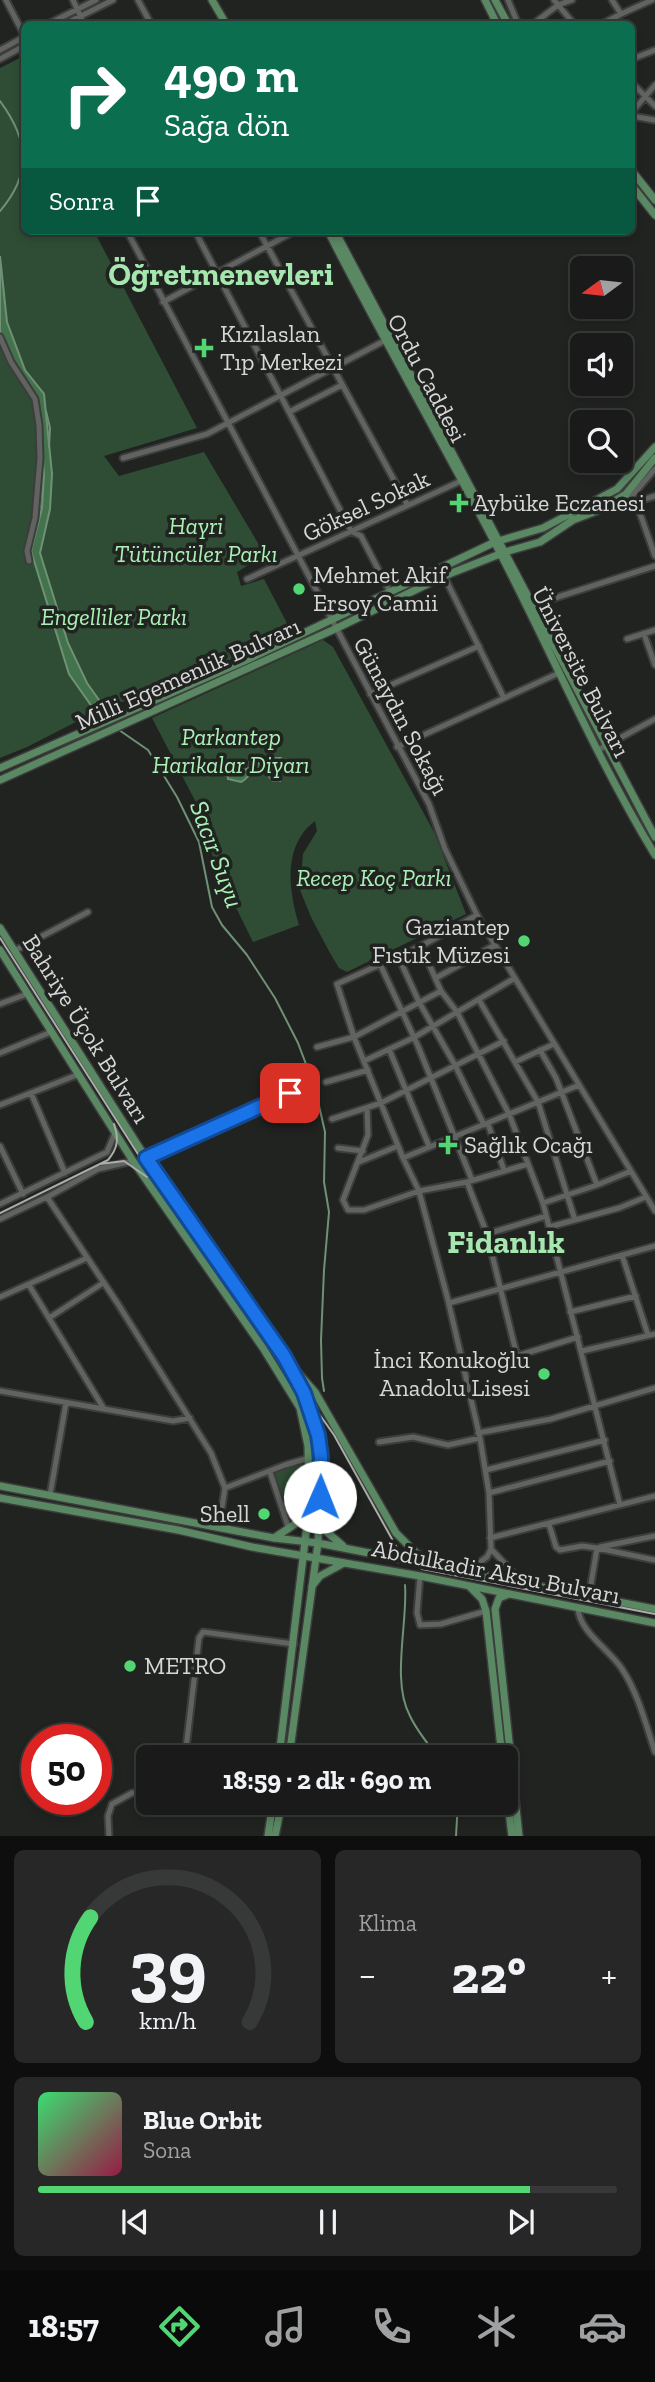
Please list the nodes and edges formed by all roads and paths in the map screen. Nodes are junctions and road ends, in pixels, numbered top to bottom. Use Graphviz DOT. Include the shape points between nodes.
graph roads {
  1 [pos="6,0"];
  2 [pos="73,0"];
  3 [pos="96,0"];
  4 [pos="113,0"];
  5 [pos="138,0"];
  6 [pos="210,0"];
  7 [pos="485,0"];
  8 [pos="495,0"];
  9 [pos="508,0"];
  10 [pos="572,0"];
  11 [pos="612,0"];
  12 [pos="652,0"];
  13 [pos="556,3"];
  14 [pos="78,9"];
  15 [pos="621,13"];
  16 [pos="80,17"];
  17 [pos="54,21"];
  18 [pos="71,21"];
  19 [pos="83,21"];
  20 [pos="149,21"];
  21 [pos="222,21"];
  22 [pos="496,21"];
  23 [pos="506,21"];
  24 [pos="516,21"];
  25 [pos="536,21"];
  26 [pos="572,21"];
  27 [pos="607,21"];
  28 [pos="21,30"];
  29 [pos="21,38"];
  30 [pos="21,48"];
  31 [pos="0,50"];
  32 [pos="655,50"];
  33 [pos="0,59"];
  34 [pos="635,59"];
  35 [pos="655,85"];
  36 [pos="635,86"];
  37 [pos="645,96"];
  38 [pos="655,106"];
  39 [pos="635,110"];
  40 [pos="635,115"];
  41 [pos="655,120"];
  42 [pos="655,129"];
  43 [pos="635,175"];
  44 [pos="645,187"];
  45 [pos="654,187"];
  46 [pos="635,190"];
  47 [pos="655,200"];
  48 [pos="655,215"];
  49 [pos="129,235"];
  50 [pos="197,235"];
  51 [pos="261,235"];
  52 [pos="287,235"];
  53 [pos="330,235"];
  54 [pos="337,235"];
  55 [pos="267,245"];
  56 [pos="216,272"];
  57 [pos="163,302"];
  58 [pos="0,337"];
  59 [pos="384,341"];
  60 [pos="332,368"];
  61 [pos="342,385"];
  62 [pos="281,395"];
  63 [pos="289,412"];
  64 [pos="229,421"];
  65 [pos="655,447"];
  66 [pos="123,458"];
  67 [pos="655,458"];
  68 [pos="655,469"];
  69 [pos="461,481"];
  70 [pos="655,496"];
  71 [pos="631,498"];
  72 [pos="407,504"];
  73 [pos="351,531"];
  74 [pos="652,537"];
  75 [pos="497,541"];
  76 [pos="503,553"];
  77 [pos="655,556"];
  78 [pos="298,557"];
  79 [pos="29,561"];
  80 [pos="655,566"];
  81 [pos="443,576"];
  82 [pos="247,579"];
  83 [pos="390,592"];
  84 [pos="533,605"];
  85 [pos="332,620"];
  86 [pos="335,629"];
  87 [pos="655,630"];
  88 [pos="644,634"];
  89 [pos="627,639"];
  90 [pos="479,646"];
  91 [pos="655,665"];
  92 [pos="559,673"];
  93 [pos="370,694"];
  94 [pos="504,698"];
  95 [pos="655,719"];
  96 [pos="397,747"];
  97 [pos="602,748"];
  98 [pos="0,768"];
  99 [pos="0,780"];
  100 [pos="654,832"];
  101 [pos="655,855"];
  102 [pos="88,912"];
  103 [pos="477,915"];
  104 [pos="0,928"];
  105 [pos="421,946"];
  106 [pos="495,946"];
  107 [pos="0,950"];
  108 [pos="14,951"];
  109 [pos="398,956"];
  110 [pos="380,964"];
  111 [pos="436,978"];
  112 [pos="515,978"];
  113 [pos="441,991"];
  114 [pos="27,994"];
  115 [pos="480,1000"];
  116 [pos="419,1002"];
  117 [pos="0,1004"];
  118 [pos="402,1011"];
  119 [pos="457,1012"];
  120 [pos="432,1027"];
  121 [pos="51,1032"];
  122 [pos="354,1037"];
  123 [pos="413,1038"];
  124 [pos="504,1041"];
  125 [pos="554,1044"];
  126 [pos="317,1047"];
  127 [pos="389,1049"];
  128 [pos="540,1050"];
  129 [pos="0,1053"];
  130 [pos="479,1054"];
  131 [pos="364,1061"];
  132 [pos="515,1062"];
  133 [pos="455,1065"];
  134 [pos="368,1070"];
  135 [pos="78,1074"];
  136 [pos="431,1078"];
  137 [pos="326,1082"];
  138 [pos="579,1085"];
  139 [pos="406,1091"];
  140 [pos="560,1092"];
  141 [pos="31,1093"];
  142 [pos="290,1093"];
  143 [pos="538,1102"];
  144 [pos="381,1103"];
  145 [pos="0,1105"];
  146 [pos="367,1108"];
  147 [pos="509,1114"];
  148 [pos="332,1119"];
  149 [pos="486,1124"];
  150 [pos="115,1133"];
  151 [pos="456,1135"];
  152 [pos="0,1146"];
  153 [pos="398,1146"];
  154 [pos="429,1146"];
  155 [pos="338,1148"];
  156 [pos="363,1151"];
  157 [pos="146,1158"];
  158 [pos="403,1158"];
  159 [pos="133,1161"];
  160 [pos="359,1162"];
  161 [pos="528,1164"];
  162 [pos="504,1170"];
  163 [pos="631,1171"];
  164 [pos="65,1173"];
  165 [pos="470,1181"];
  166 [pos="597,1185"];
  167 [pos="419,1191"];
  168 [pos="23,1194"];
  169 [pos="567,1195"];
  170 [pos="47,1197"];
  171 [pos="646,1197"];
  172 [pos="543,1203"];
  173 [pos="0,1204"];
  174 [pos="655,1211"];
  175 [pos="546,1216"];
  176 [pos="0,1219"];
  177 [pos="575,1220"];
  178 [pos="549,1227"];
  179 [pos="487,1234"];
  180 [pos="655,1246"];
  181 [pos="622,1255"];
  182 [pos="87,1258"];
  183 [pos="559,1271"];
  184 [pos="103,1283"];
  185 [pos="29,1285"];
  186 [pos="501,1287"];
  187 [pos="636,1296"];
  188 [pos="0,1297"];
  189 [pos="449,1304"];
  190 [pos="570,1312"];
  191 [pos="49,1318"];
  192 [pos="652,1335"];
  193 [pos="578,1337"];
  194 [pos="582,1351"];
  195 [pos="284,1356"];
  196 [pos="655,1388"];
  197 [pos="0,1391"];
  198 [pos="66,1403"];
  199 [pos="595,1405"];
  200 [pos="104,1409"];
  201 [pos="190,1418"];
  202 [pos="479,1435"];
  203 [pos="605,1440"];
  204 [pos="379,1442"];
  205 [pos="309,1458"];
  206 [pos="610,1461"];
  207 [pos="486,1470"];
  208 [pos="270,1472"];
  209 [pos="0,1486"];
  210 [pos="225,1488"];
  211 [pos="489,1493"];
  212 [pos="50,1495"];
  213 [pos="655,1496"];
  214 [pos="4,1499"];
  215 [pos="620,1505"];
  216 [pos="0,1507"];
  217 [pos="309,1508"];
  218 [pos="320,1514"];
  219 [pos="549,1524"];
  220 [pos="215,1526"];
  221 [pos="289,1529"];
  222 [pos="655,1536"];
  223 [pos="274,1538"];
  224 [pos="490,1538"];
  225 [pos="306,1541"];
  226 [pos="318,1543"];
  227 [pos="597,1548"];
  228 [pos="491,1549"];
  229 [pos="349,1550"];
  230 [pos="304,1557"];
  231 [pos="316,1559"];
  232 [pos="655,1560"];
  233 [pos="345,1563"];
  234 [pos="435,1567"];
  235 [pos="465,1573"];
  236 [pos="420,1576"];
  237 [pos="522,1582"];
  238 [pos="469,1586"];
  239 [pos="310,1590"];
  240 [pos="511,1593"];
  241 [pos="589,1597"];
  242 [pos="495,1603"];
  243 [pos="578,1606"];
  244 [pos="485,1608"];
  245 [pos="655,1609"];
  246 [pos="655,1623"];
  247 [pos="294,1644"];
  248 [pos="186,1745"];
  249 [pos="281,1745"];
  250 [pos="291,1745"];
  251 [pos="501,1745"];
  252 [pos="655,1752"];
  253 [pos="136,1793"];
  254 [pos="271,1815"];
  255 [pos="279,1815"];
  256 [pos="509,1815"];
  257 [pos="109,1836"];
  258 [pos="268,1836"];
  259 [pos="275,1836"];
  260 [pos="512,1836"];
  261 [pos="519,1836"];
  1 -- 28 [label="street"];
  2 -- 14 [label="street"];
  3 -- 14 [label="street"];
  4 -- 16 [label="street"];
  5 -- 20 [label="street"];
  6 -- 21 [label="main road"];
  7 -- 22 [label="main road"];
  8 -- 23 [label="main road"];
  9 -- 24 [label="street"];
  10 -- 13 [label="street"];
  11 -- 15 [label="street"];
  12 -- 15 [label="street"];
  13 -- 25 [label="street"];
  13 -- 26 [label="street"];
  14 -- 16 [label="street"];
  14 -- 17 [label="street"];
  15 -- 27 [label="street"];
  16 -- 18 [label="street"];
  16 -- 19 [label="street"];
  29 -- 31 [label="street"];
  30 -- 33 [label="street"];
  32 -- 34 [label="street"];
  35 -- 37 [label="street"];
  36 -- 37 [label="street"];
  37 -- 38 [label="street"];
  37 -- 39 [label="street"];
  40 -- 41 [label="street"];
  41 -- 42 [label="street"];
  43 -- 44 [label="main road"];
  44 -- 45 [label="street"];
  44 -- 47 [label="main road"];
  46 -- 48 [label="main road"];
  49 -- 57 [label="street, Günaydın Sokağı"];
  50 -- 56 [label="street"];
  51 -- 55 [label="street"];
  52 -- 55 [label="street"];
  53 -- 59 [label="main road, Ordu Caddesi"];
  54 -- 75 [label="main road, Ordu Caddesi"];
  55 -- 56 [label="street"];
  55 -- 60 [label="street"];
  56 -- 57 [label="street"];
  56 -- 62 [label="street"];
  57 -- 64 [label="street, Günaydın Sokağı"];
  58 -- 79 [label="street" via="35,399 39,425"];
  59 -- 60 [label="street"];
  59 -- 69 [label="main road, Ordu Caddesi"];
  60 -- 61 [label="street"];
  60 -- 62 [label="street"];
  61 -- 63 [label="street"];
  61 -- 72 [label="street"];
  62 -- 63 [label="street"];
  62 -- 64 [label="street"];
  63 -- 73 [label="street"];
  64 -- 66 [label="street" via="207,434"];
  64 -- 78 [label="street, Günaydın Sokağı"];
  65 -- 75 [label="main road, Milli Egemenlik Bulvarı" via="617,489 543,528"];
  67 -- 71 [label="main road"];
  68 -- 71 [label="street"];
  69 -- 72 [label="street, Göksel Sokak"];
  69 -- 75 [label="main road, Ordu Caddesi"];
  70 -- 71 [label="street"];
  71 -- 74 [label="street"];
  71 -- 76 [label="main road, Milli Egemenlik Bulvarı" via="573,520 540,542"];
  72 -- 73 [label="street, Göksel Sokak"];
  73 -- 78 [label="street, Göksel Sokak"];
  73 -- 83 [label="street" via="361,536"];
  74 -- 77 [label="street"];
  75 -- 76 [label="main road, Üniversite Bulvarı"];
  75 -- 83 [label="main road, Milli Egemenlik Bulvarı"];
  76 -- 81 [label="main road, Milli Egemenlik Bulvarı"];
  76 -- 84 [label="main road, Üniversite Bulvarı"];
  76 -- 92 [label="main road, Üniversite Bulvarı"];
  78 -- 82 [label="street, Göksel Sokak"];
  78 -- 85 [label="street, Günaydın Sokağı"];
  80 -- 84 [label="street"];
  81 -- 86 [label="main road, Milli Egemenlik Bulvarı"];
  81 -- 90 [label="street"];
  83 -- 85 [label="main road, Milli Egemenlik Bulvarı"];
  84 -- 97 [label="main road, Üniversite Bulvarı"];
  85 -- 86 [label="street, Günaydın Sokağı"];
  85 -- 98 [label="main road, Milli Egemenlik Bulvarı"];
  86 -- 93 [label="street, Günaydın Sokağı"];
  86 -- 99 [label="main road, Milli Egemenlik Bulvarı"];
  87 -- 88 [label="street"];
  88 -- 89 [label="street"];
  88 -- 91 [label="street"];
  90 -- 93 [label="street"];
  90 -- 94 [label="street"];
  92 -- 94 [label="street"];
  92 -- 97 [label="main road, Üniversite Bulvarı"];
  93 -- 96 [label="street, Günaydın Sokağı"];
  94 -- 96 [label="street"];
  95 -- 97 [label="street"];
  96 -- 103 [label="street, Günaydın Sokağı" via="429,804"];
  97 -- 100 [label="main road, Üniversite Bulvarı"];
  97 -- 101 [label="main road, Üniversite Bulvarı"];
  102 -- 108 [label="street"];
  103 -- 105 [label="street"];
  103 -- 106 [label="street, Günaydın Sokağı"];
  104 -- 108 [label="main road, Bahriye Üçok Bulvarı"];
  105 -- 109 [label="street"];
  105 -- 111 [label="street"];
  106 -- 111 [label="street"];
  106 -- 112 [label="street, Günaydın Sokağı"];
  107 -- 114 [label="main road, Bahriye Üçok Bulvarı"];
  108 -- 157 [label="main road, Bahriye Üçok Bulvarı"];
  109 -- 110 [label="street"];
  109 -- 116 [label="street"];
  110 -- 118 [label="street"];
  110 -- 122 [label="street" via="338,984"];
  111 -- 113 [label="street"];
  112 -- 115 [label="street"];
  112 -- 125 [label="street, Günaydın Sokağı"];
  113 -- 116 [label="street"];
  113 -- 119 [label="street"];
  114 -- 117 [label="street"];
  114 -- 121 [label="main road, Bahriye Üçok Bulvarı"];
  115 -- 119 [label="street"];
  115 -- 124 [label="street"];
  116 -- 118 [label="street"];
  116 -- 120 [label="street"];
  118 -- 122 [label="street"];
  118 -- 123 [label="street"];
  119 -- 120 [label="street"];
  119 -- 130 [label="street"];
  120 -- 123 [label="street"];
  120 -- 133 [label="street"];
  121 -- 129 [label="street"];
  121 -- 135 [label="main road, Bahriye Üçok Bulvarı"];
  122 -- 126 [label="street"];
  122 -- 131 [label="street"];
  123 -- 127 [label="street"];
  123 -- 136 [label="street"];
  124 -- 130 [label="street"];
  124 -- 132 [label="street"];
  125 -- 128 [label="street"];
  125 -- 138 [label="street, Günaydın Sokağı"];
  127 -- 131 [label="street"];
  127 -- 139 [label="street"];
  128 -- 132 [label="street"];
  128 -- 140 [label="street"];
  130 -- 133 [label="street"];
  130 -- 147 [label="street"];
  131 -- 134 [label="street"];
  132 -- 143 [label="street"];
  133 -- 136 [label="street"];
  133 -- 149 [label="street"];
  134 -- 137 [label="street"];
  134 -- 144 [label="street"];
  135 -- 141 [label="street"];
  135 -- 150 [label="main road, Bahriye Üçok Bulvarı"];
  136 -- 139 [label="street"];
  136 -- 151 [label="street"];
  138 -- 140 [label="street"];
  138 -- 163 [label="street, Günaydın Sokağı"];
  139 -- 144 [label="street"];
  139 -- 154 [label="street"];
  140 -- 143 [label="street"];
  140 -- 166 [label="street"];
  141 -- 145 [label="street"];
  141 -- 164 [label="street"];
  142 -- 157 [label="street"];
  143 -- 147 [label="street"];
  143 -- 169 [label="street"];
  144 -- 146 [label="street"];
  144 -- 153 [label="street"];
  146 -- 148 [label="street"];
  146 -- 156 [label="street"];
  147 -- 149 [label="street"];
  147 -- 161 [label="street"];
  149 -- 151 [label="street"];
  149 -- 162 [label="street"];
  150 -- 159 [label="main road, Bahriye Üçok Bulvarı"];
  150 -- 164 [label="street" via="107,1152"];
  151 -- 154 [label="street"];
  151 -- 165 [label="street"];
  152 -- 168 [label="street"];
  153 -- 158 [label="street"];
  153 -- 160 [label="street"];
  154 -- 158 [label="street"];
  155 -- 156 [label="street"];
  156 -- 160 [label="street"];
  157 -- 195 [label="main road, Bahriye Üçok Bulvarı"];
  158 -- 167 [label="street"];
  159 -- 170 [label="street" via="98,1169"];
  159 -- 205 [label="main road, Bahriye Üçok Bulvarı" via="293,1395 307,1435"];
  160 -- 167 [label="street" via="344,1200 348,1210 364,1210"];
  161 -- 162 [label="street"];
  161 -- 172 [label="street"];
  162 -- 165 [label="street"];
  163 -- 166 [label="street"];
  163 -- 171 [label="street, Günaydın Sokağı"];
  164 -- 168 [label="street"];
  165 -- 167 [label="street"];
  165 -- 179 [label="street"];
  166 -- 169 [label="street"];
  167 -- 189 [label="street"];
  168 -- 173 [label="street"];
  169 -- 172 [label="street"];
  169 -- 177 [label="street"];
  170 -- 176 [label="street"];
  170 -- 182 [label="street"];
  171 -- 174 [label="street, Günaydın Sokağı"];
  171 -- 177 [label="street"];
  172 -- 175 [label="street"];
  175 -- 178 [label="street"];
  175 -- 179 [label="street"];
  177 -- 178 [label="street"];
  178 -- 183 [label="street"];
  179 -- 186 [label="street"];
  180 -- 181 [label="street"];
  181 -- 183 [label="street"];
  181 -- 187 [label="street"];
  182 -- 184 [label="street"];
  182 -- 185 [label="street"];
  183 -- 186 [label="street"];
  183 -- 190 [label="street"];
  184 -- 191 [label="street"];
  184 -- 201 [label="street"];
  185 -- 188 [label="street"];
  185 -- 191 [label="street"];
  186 -- 189 [label="street"];
  186 -- 193 [label="street" via="517,1356"];
  187 -- 190 [label="street"];
  187 -- 192 [label="street"];
  189 -- 202 [label="street"];
  190 -- 193 [label="street"];
  191 -- 200 [label="street"];
  192 -- 194 [label="street"];
  193 -- 194 [label="street"];
  194 -- 199 [label="street"];
  195 -- 218 [label="main road, Bahriye Üçok Bulvarı" via="310,1407 318,1435"];
  195 -- 234 [label="main road" via="315,1392 396,1533"];
  196 -- 199 [label="street"];
  197 -- 198 [label="street"];
  198 -- 200 [label="street"];
  198 -- 212 [label="street"];
  199 -- 202 [label="street"];
  199 -- 203 [label="street"];
  200 -- 201 [label="street" via="173,1421"];
  201 -- 210 [label="street"];
  202 -- 204 [label="street" via="448,1445 414,1437"];
  202 -- 207 [label="street"];
  203 -- 206 [label="street"];
  203 -- 207 [label="street"];
  205 -- 208 [label="street"];
  205 -- 217 [label="main road, Bahriye Üçok Bulvarı"];
  206 -- 211 [label="street"];
  206 -- 215 [label="street"];
  207 -- 211 [label="street"];
  208 -- 210 [label="street"];
  208 -- 221 [label="street"];
  209 -- 212 [label="main road, Abdulkadir Aksu Bulvarı"];
  210 -- 220 [label="street"];
  211 -- 224 [label="street"];
  212 -- 220 [label="main road, Abdulkadir Aksu Bulvarı"];
  213 -- 215 [label="street"];
  214 -- 216 [label="street"];
  214 -- 230 [label="main road, Abdulkadir Aksu Bulvarı"];
  215 -- 219 [label="street"];
  217 -- 221 [label="main road"];
  217 -- 225 [label="main road, Bahriye Üçok Bulvarı"];
  218 -- 226 [label="main road, Bahriye Üçok Bulvarı"];
  218 -- 229 [label="main road" via="331,1537"];
  219 -- 224 [label="street"];
  219 -- 227 [label="street" via="560,1550"];
  220 -- 223 [label="main road, Abdulkadir Aksu Bulvarı"];
  221 -- 223 [label="main road"];
  222 -- 227 [label="street"];
  223 -- 225 [label="main road, Abdulkadir Aksu Bulvarı"];
  224 -- 228 [label="street"];
  225 -- 226 [label="main road, Abdulkadir Aksu Bulvarı"];
  225 -- 230 [label="main road, Bahriye Üçok Bulvarı"];
  226 -- 229 [label="main road, Abdulkadir Aksu Bulvarı"];
  226 -- 231 [label="main road, Bahriye Üçok Bulvarı"];
  227 -- 232 [label="street"];
  227 -- 241 [label="street"];
  228 -- 235 [label="street"];
  228 -- 237 [label="street"];
  229 -- 234 [label="main road, Abdulkadir Aksu Bulvarı"];
  230 -- 231 [label="main road, Abdulkadir Aksu Bulvarı"];
  230 -- 247 [label="main road, Bahriye Üçok Bulvarı"];
  231 -- 233 [label="main road, Abdulkadir Aksu Bulvarı"];
  231 -- 239 [label="main road, Bahriye Üçok Bulvarı"];
  233 -- 236 [label="main road, Abdulkadir Aksu Bulvarı"];
  233 -- 239 [label="main road" via="320,1576"];
  234 -- 235 [label="main road, Abdulkadir Aksu Bulvarı"];
  235 -- 237 [label="main road, Abdulkadir Aksu Bulvarı"];
  236 -- 238 [label="main road, Abdulkadir Aksu Bulvarı"];
  236 -- 244 [label="street" via="420,1625 441,1625"];
  237 -- 241 [label="main road, Abdulkadir Aksu Bulvarı"];
  238 -- 240 [label="main road, Abdulkadir Aksu Bulvarı"];
  238 -- 244 [label="main road"];
  239 -- 250 [label="main road, Bahriye Üçok Bulvarı"];
  240 -- 242 [label="main road"];
  240 -- 243 [label="main road, Abdulkadir Aksu Bulvarı"];
  241 -- 245 [label="main road, Abdulkadir Aksu Bulvarı"];
  242 -- 244 [label="main road" via="489,1602"];
  242 -- 261 [label="main road"];
  243 -- 246 [label="main road, Abdulkadir Aksu Bulvarı"];
  243 -- 252 [label="street" via="584,1626 628,1678"];
  244 -- 251 [label="main road"];
  247 -- 248 [label="street" via="203,1632"];
  247 -- 249 [label="main road, Bahriye Üçok Bulvarı"];
  253 -- 257 [label="street" via="112,1804"];
  254 -- 258 [label="main road"];
  255 -- 259 [label="main road"];
  256 -- 260 [label="main road"];
}
